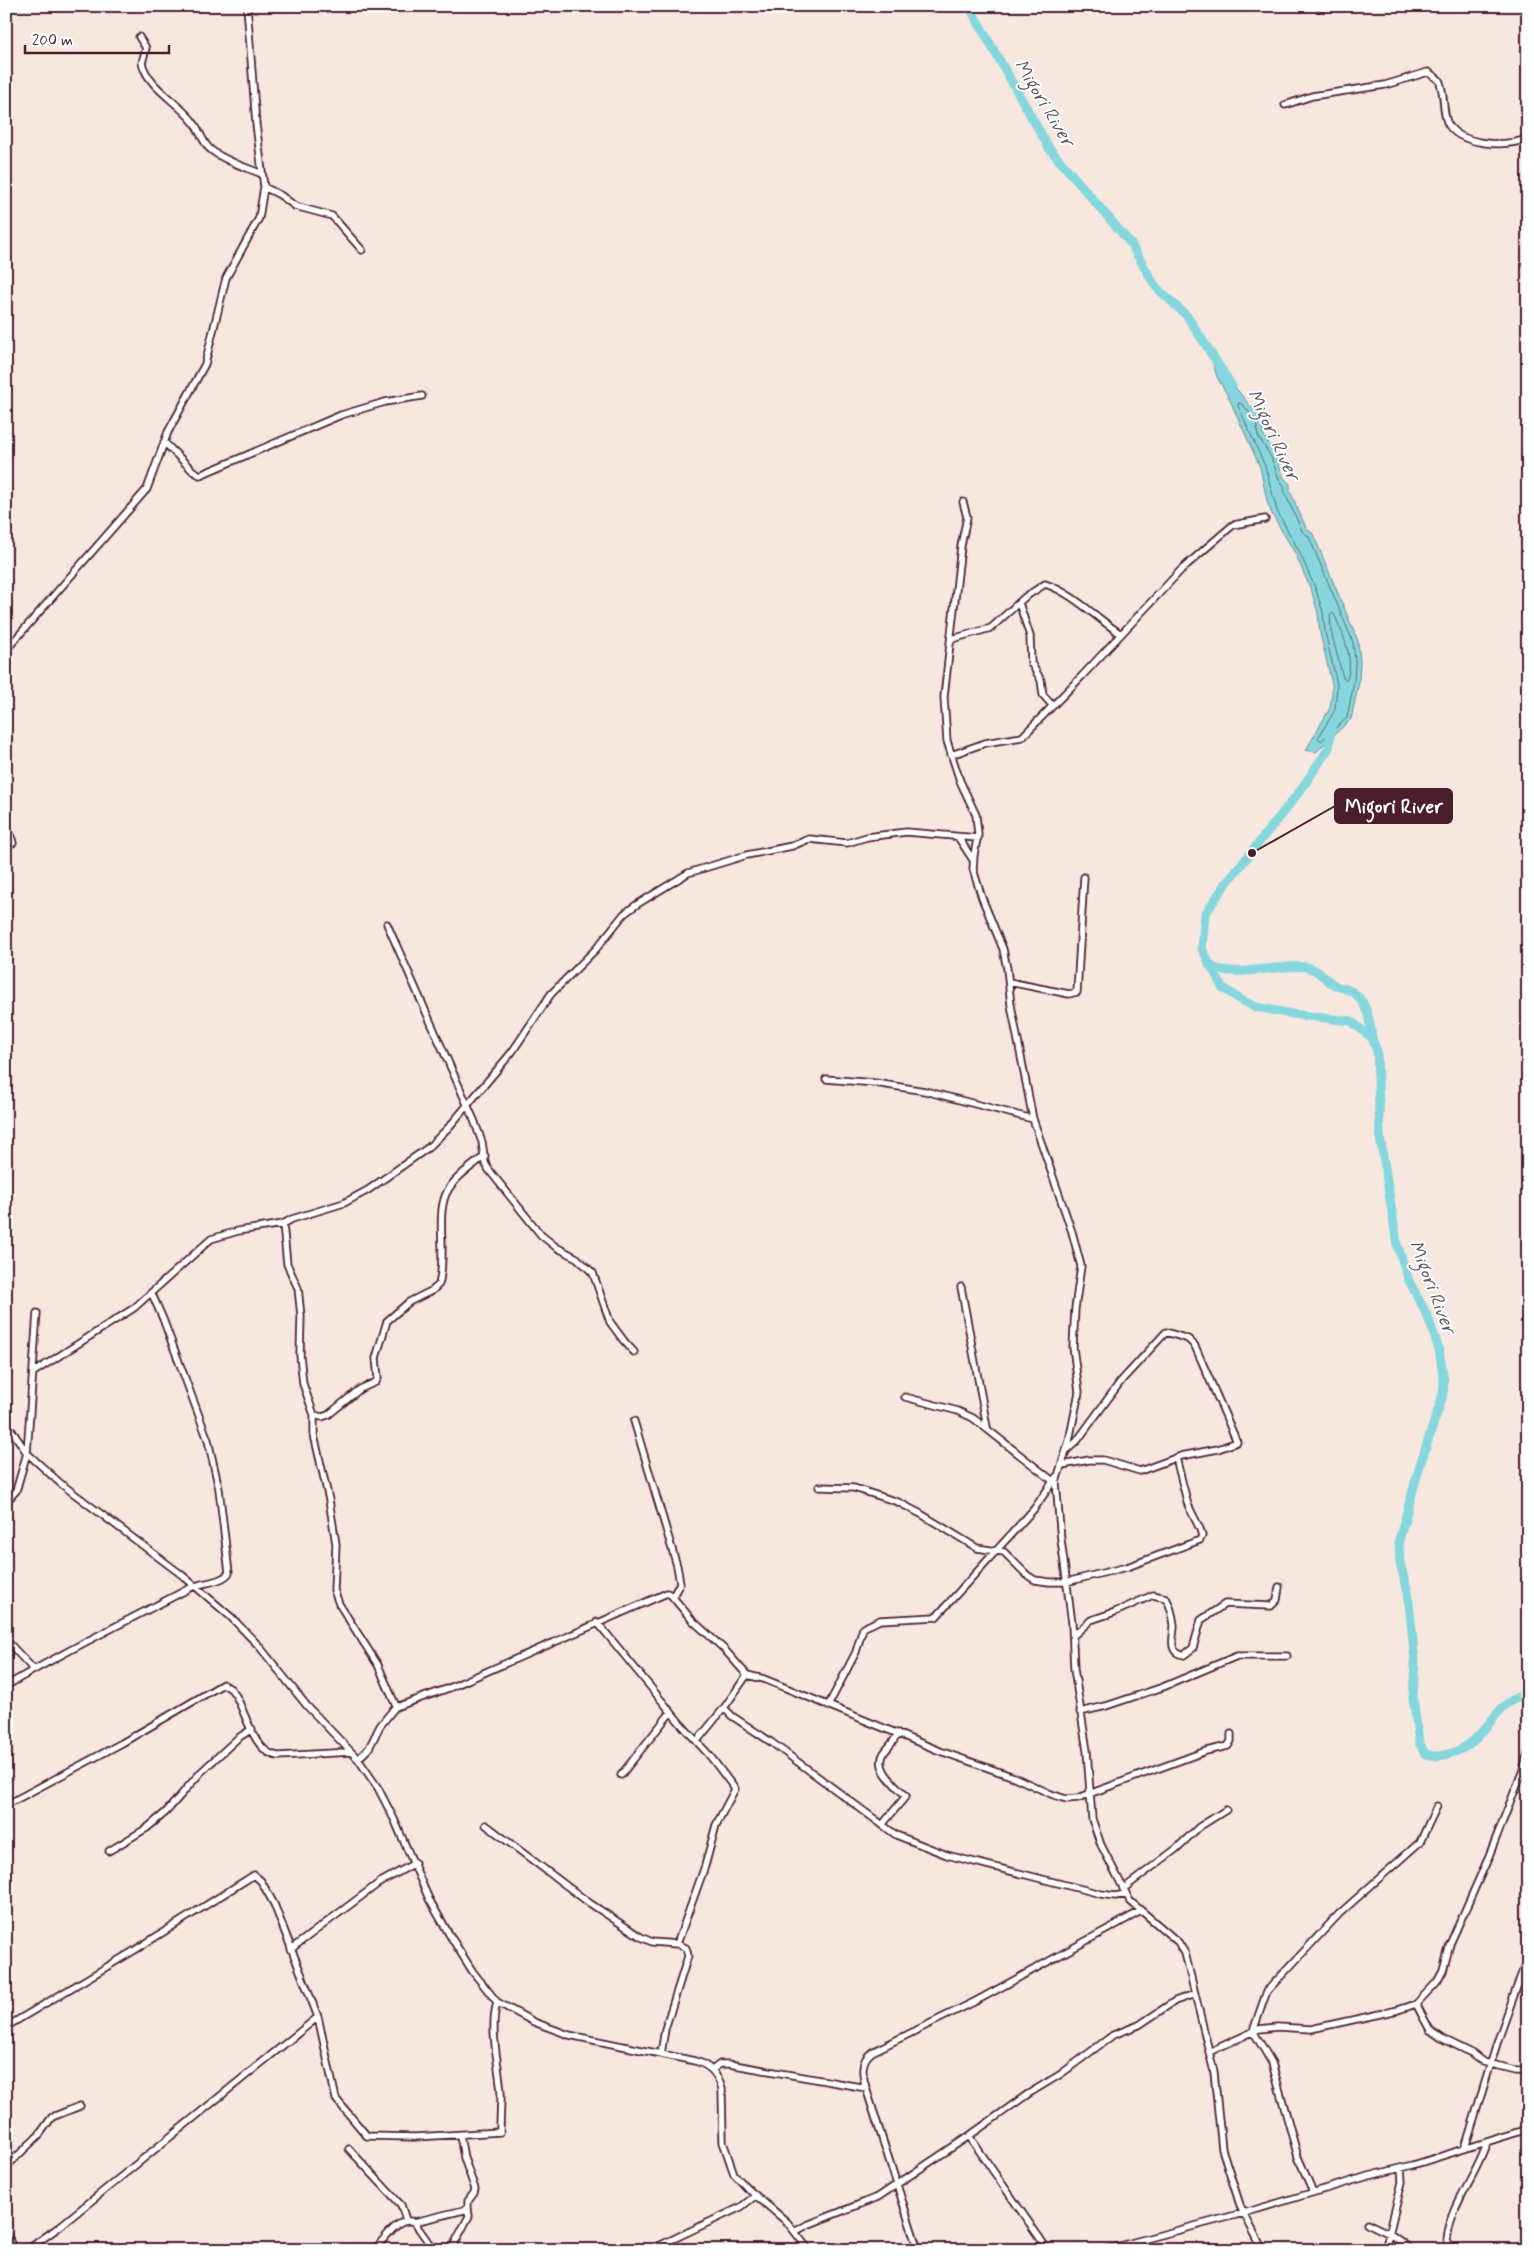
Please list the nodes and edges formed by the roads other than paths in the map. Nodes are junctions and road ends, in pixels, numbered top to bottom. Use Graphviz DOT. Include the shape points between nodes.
graph roads {
  1 [pos="247,6"];
  2 [pos="139,37"];
  3 [pos="1285,105"];
  4 [pos="1528,138"];
  5 [pos="262,174"];
  6 [pos="264,186"];
  7 [pos="362,250"];
  8 [pos="422,396"];
  9 [pos="164,442"];
  10 [pos="963,502"];
  11 [pos="1265,519"];
  12 [pos="1019,603"];
  13 [pos="1121,634"];
  14 [pos="952,639"];
  15 [pos="6,650"];
  16 [pos="1052,705"];
  17 [pos="950,755"];
  18 [pos="6,833"];
  19 [pos="958,837"];
  20 [pos="978,838"];
  21 [pos="13,843"];
  22 [pos="973,860"];
  23 [pos="1084,877"];
  24 [pos="387,924"];
  25 [pos="1009,982"];
  26 [pos="826,1079"];
  27 [pos="466,1105"];
  28 [pos="1034,1119"];
  29 [pos="485,1156"];
  30 [pos="283,1224"];
  31 [pos="961,1287"];
  32 [pos="152,1294"];
  33 [pos="37,1312"];
  34 [pos="634,1352"];
  35 [pos="34,1372"];
  36 [pos="905,1397"];
  37 [pos="314,1415"];
  38 [pos="634,1421"];
  39 [pos="6,1422"];
  40 [pos="987,1428"];
  41 [pos="1067,1451"];
  42 [pos="27,1453"];
  43 [pos="1176,1458"];
  44 [pos="1062,1465"];
  45 [pos="1059,1474"];
  46 [pos="1053,1481"];
  47 [pos="819,1487"];
  48 [pos="6,1502"];
  49 [pos="995,1550"];
  50 [pos="1066,1582"];
  51 [pos="195,1585"];
  52 [pos="1280,1587"];
  53 [pos="673,1596"];
  54 [pos="597,1622"];
  55 [pos="1073,1636"];
  56 [pos="6,1640"];
  57 [pos="1288,1656"];
  58 [pos="34,1670"];
  59 [pos="747,1675"];
  60 [pos="6,1686"];
  61 [pos="828,1706"];
  62 [pos="396,1707"];
  63 [pos="724,1708"];
  64 [pos="671,1712"];
  65 [pos="1080,1712"];
  66 [pos="252,1729"];
  67 [pos="898,1733"];
  68 [pos="1231,1734"];
  69 [pos="696,1741"];
  70 [pos="351,1752"];
  71 [pos="1528,1753"];
  72 [pos="358,1759"];
  73 [pos="621,1776"];
  74 [pos="1090,1794"];
  75 [pos="6,1805"];
  76 [pos="1437,1806"];
  77 [pos="1226,1810"];
  78 [pos="486,1825"];
  79 [pos="882,1825"];
  80 [pos="109,1852"];
  81 [pos="415,1863"];
  82 [pos="1125,1892"];
  83 [pos="1140,1912"];
  84 [pos="677,1944"];
  85 [pos="291,1948"];
  86 [pos="1528,1956"];
  87 [pos="1195,1994"];
  88 [pos="497,2002"];
  89 [pos="1416,2004"];
  90 [pos="318,2017"];
  91 [pos="6,2027"];
  92 [pos="1253,2031"];
  93 [pos="1209,2052"];
  94 [pos="661,2054"];
  95 [pos="1491,2064"];
  96 [pos="712,2070"];
  97 [pos="1528,2070"];
  98 [pos="866,2088"];
  99 [pos="80,2106"];
  100 [pos="1528,2129"];
  101 [pos="460,2135"];
  102 [pos="969,2136"];
  103 [pos="1487,2142"];
  104 [pos="1465,2148"];
  105 [pos="349,2149"];
  106 [pos="6,2168"];
  107 [pos="1401,2168"];
  108 [pos="897,2183"];
  109 [pos="1313,2192"];
  110 [pos="755,2196"];
  111 [pos="468,2209"];
  112 [pos="1244,2213"];
  113 [pos="406,2220"];
  114 [pos="414,2222"];
  115 [pos="1367,2223"];
  116 [pos="796,2231"];
  117 [pos="6,2234"];
  118 [pos="1390,2234"];
  119 [pos="16,2250"];
  120 [pos="27,2250"];
  121 [pos="374,2250"];
  122 [pos="434,2250"];
  123 [pos="450,2250"];
  124 [pos="650,2250"];
  125 [pos="809,2250"];
  126 [pos="918,2250"];
  127 [pos="1048,2250"];
  128 [pos="1104,2250"];
  129 [pos="1263,2250"];
  130 [pos="1385,2250"];
  131 [pos="1412,2250"];
  132 [pos="1447,2250"];
  1 -- 5 [label="street"];
  2 -- 5 [label="street" via="146,48 142,63 144,70 194,123 208,148"];
  3 -- 4 [label="street" via="1312,96 1385,85 1428,72 1442,86 1448,122 1457,134 1480,142 1512,144"];
  5 -- 6 [label="street"];
  6 -- 7 [label="street" via="295,206 332,216"];
  6 -- 9 [label="street" via="259,218 224,285 204,364"];
  8 -- 9 [label="street" via="385,402 330,419 200,475"];
  9 -- 15 [label="street" via="152,479 143,494"];
  10 -- 14 [label="street" via="967,517"];
  11 -- 13 [label="street" via="1233,525 1225,531 1181,570"];
  12 -- 13 [label="street" via="1038,587 1048,585 1088,608 1099,620"];
  12 -- 14 [label="street" via="991,628"];
  12 -- 16 [label="street" via="1030,636 1031,663 1041,680 1043,696"];
  13 -- 16 [label="street"];
  14 -- 17 [label="street" via="944,698"];
  16 -- 17 [label="street" via="1022,737 985,743"];
  17 -- 20 [label="street" via="976,815"];
  18 -- 21 [label="street"];
  19 -- 20 [label="street"];
  19 -- 22 [label="street"];
  19 -- 27 [label="street" via="906,832 847,843 809,839 688,873 624,914 596,949 551,994 517,1046"];
  20 -- 22 [label="street"];
  22 -- 25 [label="street" via="982,898 1003,949"];
  23 -- 25 [label="street" via="1077,993"];
  24 -- 27 [label="street"];
  25 -- 28 [label="street"];
  26 -- 28 [label="street" via="925,1091"];
  27 -- 29 [label="street" via="481,1138"];
  27 -- 30 [label="street" via="434,1143 368,1190 339,1205"];
  28 -- 41 [label="street" via="1081,1266 1073,1347 1078,1392"];
  29 -- 34 [label="street" via="488,1170 541,1235 577,1258 593,1273 610,1322"];
  29 -- 37 [label="street" via="455,1180 446,1192 441,1214 439,1284 409,1302 387,1321 376,1358 376,1382 360,1388 328,1415"];
  30 -- 32 [label="street" via="211,1239"];
  30 -- 37 [label="street" via="287,1264 299,1292 303,1384"];
  31 -- 40 [label="street"];
  32 -- 35 [label="street" via="109,1326"];
  32 -- 51 [label="street" via="208,1440 219,1489 230,1573"];
  33 -- 35 [label="street"];
  35 -- 42 [label="street"];
  36 -- 40 [label="street" via="958,1411"];
  37 -- 62 [label="street" via="314,1435 336,1544 335,1597 369,1648"];
  38 -- 53 [label="street" via="677,1566 680,1583"];
  39 -- 42 [label="street"];
  40 -- 46 [label="street"];
  41 -- 43 [label="street" via="1126,1374 1168,1332 1188,1339 1195,1346 1237,1442"];
  41 -- 44 [label="street"];
  42 -- 48 [label="street" via="16,1491"];
  42 -- 51 [label="street" via="60,1483"];
  43 -- 44 [label="street" via="1137,1471 1103,1460"];
  43 -- 50 [label="street" via="1188,1505 1200,1529 1200,1540 1138,1564"];
  44 -- 45 [label="street"];
  45 -- 46 [label="street"];
  45 -- 50 [label="street" via="1057,1498"];
  46 -- 49 [label="street" via="1031,1512"];
  47 -- 49 [label="street" via="854,1488 875,1494 912,1509 981,1549"];
  49 -- 50 [label="street" via="1004,1552 1035,1580"];
  49 -- 61 [label="street" via="936,1617 884,1619 864,1627 856,1652"];
  50 -- 55 [label="street"];
  51 -- 58 [label="street"];
  51 -- 70 [label="street" via="252,1639 306,1706"];
  52 -- 55 [label="street" via="1277,1600 1271,1606 1228,1603 1205,1616 1199,1623 1193,1648 1184,1655 1174,1650 1174,1626 1168,1602 1165,1596 1160,1595 1091,1620"];
  53 -- 54 [label="street" via="663,1594"];
  53 -- 59 [label="street" via="687,1615"];
  54 -- 62 [label="street" via="449,1688"];
  54 -- 64 [label="street"];
  55 -- 65 [label="street"];
  56 -- 58 [label="street"];
  57 -- 65 [label="street" via="1236,1656 1163,1687"];
  58 -- 60 [label="street"];
  59 -- 61 [label="street"];
  59 -- 63 [label="street"];
  61 -- 67 [label="street"];
  62 -- 72 [label="street"];
  63 -- 69 [label="street"];
  63 -- 79 [label="street"];
  64 -- 69 [label="street"];
  64 -- 73 [label="street"];
  65 -- 74 [label="street"];
  66 -- 70 [label="street" via="261,1748 271,1755"];
  66 -- 75 [label="street" via="233,1692 225,1684 220,1684 128,1740"];
  66 -- 80 [label="street" via="201,1772 166,1812"];
  67 -- 74 [label="street" via="1060,1798"];
  67 -- 79 [label="street" via="881,1762 884,1772 906,1796"];
  68 -- 74 [label="street" via="1228,1746"];
  69 -- 84 [label="street" via="735,1789 716,1825"];
  70 -- 72 [label="street"];
  71 -- 89 [label="street" via="1442,1971 1437,1982"];
  72 -- 81 [label="street" via="378,1788"];
  74 -- 82 [label="street" via="1097,1837"];
  76 -- 92 [label="street" via="1420,1842 1334,1919 1267,1991"];
  77 -- 82 [label="street" via="1199,1827"];
  78 -- 84 [label="street" via="640,1937 652,1942"];
  79 -- 82 [label="street" via="903,1839 947,1855 1107,1895"];
  81 -- 85 [label="street" via="379,1883"];
  81 -- 88 [label="street" via="429,1898 461,1954"];
  82 -- 83 [label="street"];
  83 -- 87 [label="street" via="1181,1947"];
  83 -- 98 [label="street" via="976,2001 872,2052 863,2066"];
  84 -- 94 [label="street" via="686,1948 688,1954 665,2029"];
  85 -- 90 [label="street"];
  85 -- 91 [label="street" via="274,1904 261,1880 254,1875"];
  86 -- 95 [label="street"];
  87 -- 93 [label="street"];
  87 -- 102 [label="street" via="1176,2001 1139,2025 1113,2035"];
  88 -- 94 [label="street" via="524,2018 557,2031"];
  88 -- 101 [label="street" via="500,2132"];
  89 -- 92 [label="street" via="1311,2029 1268,2027"];
  89 -- 95 [label="street" via="1430,2030"];
  90 -- 101 [label="street" via="336,2098 367,2136"];
  90 -- 120 [label="street"];
  92 -- 93 [label="street"];
  92 -- 109 [label="street" via="1272,2063 1298,2157"];
  93 -- 112 [label="street" via="1216,2083 1218,2131"];
  94 -- 96 [label="street" via="701,2063"];
  95 -- 97 [label="street"];
  95 -- 104 [label="street"];
  96 -- 98 [label="street" via="720,2064 729,2064"];
  96 -- 110 [label="street" via="722,2090 723,2142 728,2159 734,2174"];
  98 -- 108 [label="street"];
  99 -- 106 [label="street" via="52,2117 39,2136"];
  100 -- 103 [label="street"];
  101 -- 111 [label="street" via="475,2189 468,2200"];
  102 -- 108 [label="street"];
  102 -- 127 [label="street"];
  103 -- 104 [label="street"];
  103 -- 132 [label="street" via="1474,2175 1452,2214"];
  104 -- 107 [label="street"];
  105 -- 113 [label="street" via="401,2206"];
  107 -- 109 [label="street"];
  107 -- 118 [label="street" via="1402,2182"];
  108 -- 116 [label="street" via="864,2203 806,2224"];
  108 -- 126 [label="street"];
  109 -- 112 [label="street"];
  110 -- 116 [label="street"];
  110 -- 124 [label="street" via="741,2207"];
  111 -- 114 [label="street"];
  111 -- 123 [label="street" via="469,2216"];
  112 -- 128 [label="street"];
  112 -- 129 [label="street"];
  113 -- 114 [label="street"];
  113 -- 121 [label="street" via="398,2224"];
  114 -- 122 [label="street"];
  115 -- 118 [label="street"];
  116 -- 125 [label="street"];
  117 -- 119 [label="street"];
  118 -- 130 [label="street"];
  118 -- 131 [label="street"];
}
